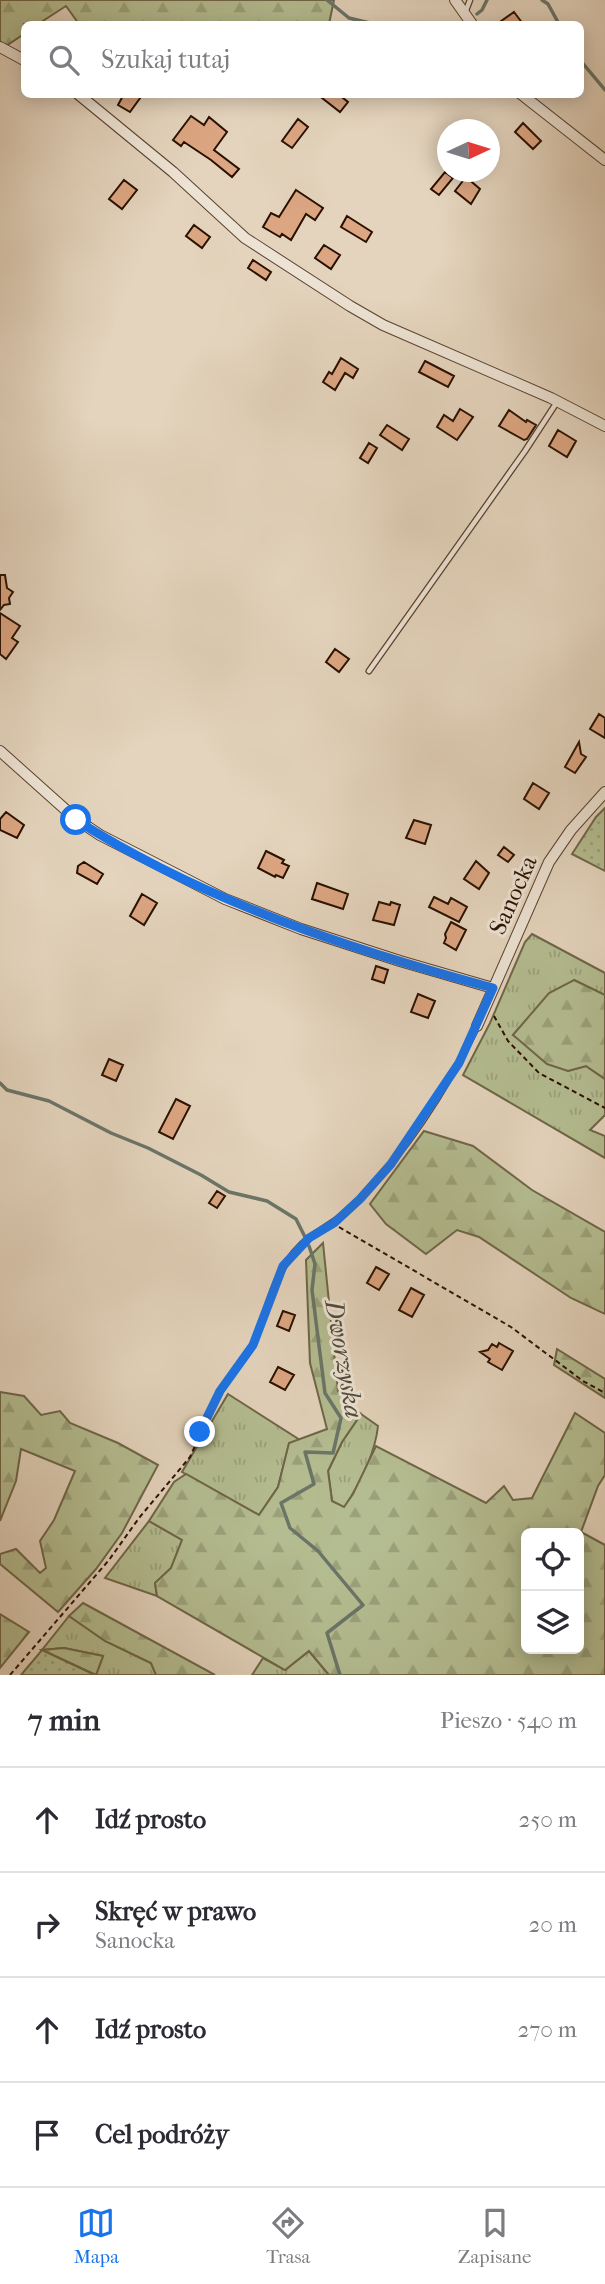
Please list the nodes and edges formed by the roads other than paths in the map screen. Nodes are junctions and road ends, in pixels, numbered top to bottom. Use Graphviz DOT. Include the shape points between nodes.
graph roads {
  1 [pos="455,0"];
  2 [pos="471,0"];
  3 [pos="465,13"];
  4 [pos="470,21"];
  5 [pos="0,47"];
  6 [pos="21,58"];
  7 [pos="83,98"];
  8 [pos="526,98"];
  9 [pos="605,160"];
  10 [pos="557,401"];
  11 [pos="605,426"];
  12 [pos="369,671"];
  13 [pos="0,751"];
  14 [pos="605,792"];
  15 [pos="493,988"];
  16 [pos="477,1026"];
  17 [pos="265,1314"];
  1 -- 3 [label="street"];
  2 -- 3 [label="lane"];
  3 -- 4 [label="street"];
  5 -- 6 [label="street"];
  7 -- 10 [label="street" via="246,238 289,267 383,325"];
  8 -- 9 [label="street"];
  10 -- 11 [label="street"];
  10 -- 12 [label="lane"];
  13 -- 15 [label="street" via="76,820 225,899 301,929"];
  14 -- 15 [label="street, Sanocka" via="549,862"];
  15 -- 16 [label="street, Sanocka"];
  16 -- 17 [label="lane" via="445,1086 391,1164 360,1199 309,1238 283,1266"];
}
